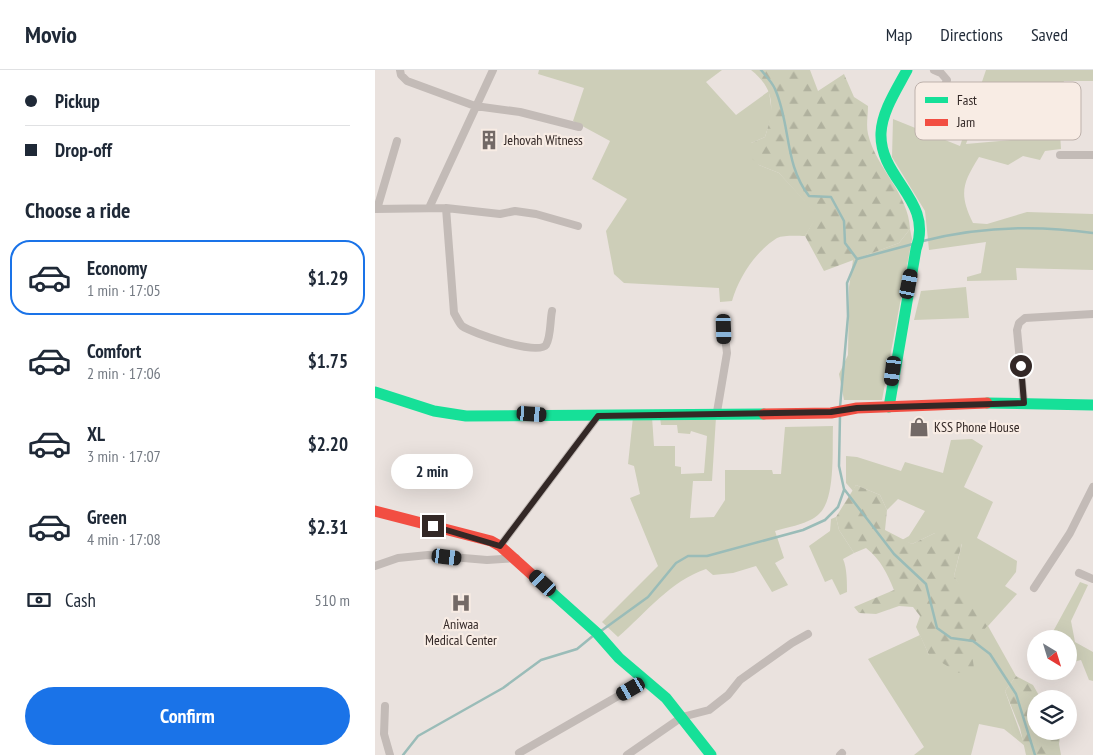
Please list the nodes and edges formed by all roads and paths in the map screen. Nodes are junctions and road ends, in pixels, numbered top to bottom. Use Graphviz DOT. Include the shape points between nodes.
graph roads {
  1 [pos="400,70"];
  2 [pos="493,70"];
  3 [pos="907,70"];
  4 [pos="934,70"];
  5 [pos="946,82"];
  6 [pos="475,106"];
  7 [pos="579,127"];
  8 [pos="397,141"];
  9 [pos="1093,155"];
  10 [pos="1060,156"];
  11 [pos="429,208"];
  12 [pos="447,208"];
  13 [pos="376,209"];
  14 [pos="578,226"];
  15 [pos="552,311"];
  16 [pos="1093,314"];
  17 [pos="724,329"];
  18 [pos="375,392"];
  19 [pos="1024,403"];
  20 [pos="1093,405"];
  21 [pos="889,407"];
  22 [pos="717,412"];
  23 [pos="598,416"];
  24 [pos="1093,487"];
  25 [pos="375,511"];
  26 [pos="500,546"];
  27 [pos="516,558"];
  28 [pos="375,566"];
  29 [pos="1079,574"];
  30 [pos="1093,578"];
  31 [pos="1034,588"];
  32 [pos="809,634"];
  33 [pos="646,680"];
  34 [pos="385,706"];
  35 [pos="683,717"];
  36 [pos="519,753"];
  37 [pos="389,755"];
  38 [pos="627,755"];
  39 [pos="711,755"];
  1 -- 6 [label="street" via="407,81"];
  2 -- 6 [label="street"];
  3 -- 21 [label="street" via="888,106 881,134 882,150 918,216 921,234"];
  4 -- 5 [label="street" via="941,72"];
  6 -- 7 [label="street" via="520,112"];
  6 -- 11 [label="street"];
  8 -- 13 [label="street"];
  9 -- 10 [label="street"];
  11 -- 12 [label="street"];
  11 -- 13 [label="street"];
  12 -- 14 [label="street" via="500,214 515,211"];
  12 -- 15 [label="street" via="453,313 461,325 511,344 541,349 547,342"];
  16 -- 19 [label="street" via="1025,318 1019,323"];
  17 -- 22 [label="street" via="727,353"];
  18 -- 23 [label="street" via="434,411 466,416"];
  19 -- 20 [label="street"];
  19 -- 21 [label="street"];
  21 -- 22 [label="street" via="831,412"];
  22 -- 23 [label="street"];
  23 -- 26 [label="street"];
  24 -- 31 [label="street" via="1070,533"];
  25 -- 26 [label="street"];
  26 -- 27 [label="street"];
  27 -- 28 [label="street" via="487,560 428,555 398,558"];
  27 -- 33 [label="street"];
  29 -- 30 [label="street"];
  32 -- 35 [label="street" via="740,680 709,710"];
  33 -- 35 [label="street"];
  33 -- 36 [label="street"];
  34 -- 37 [label="street" via="384,734"];
  35 -- 38 [label="street"];
  35 -- 39 [label="street"];
}
